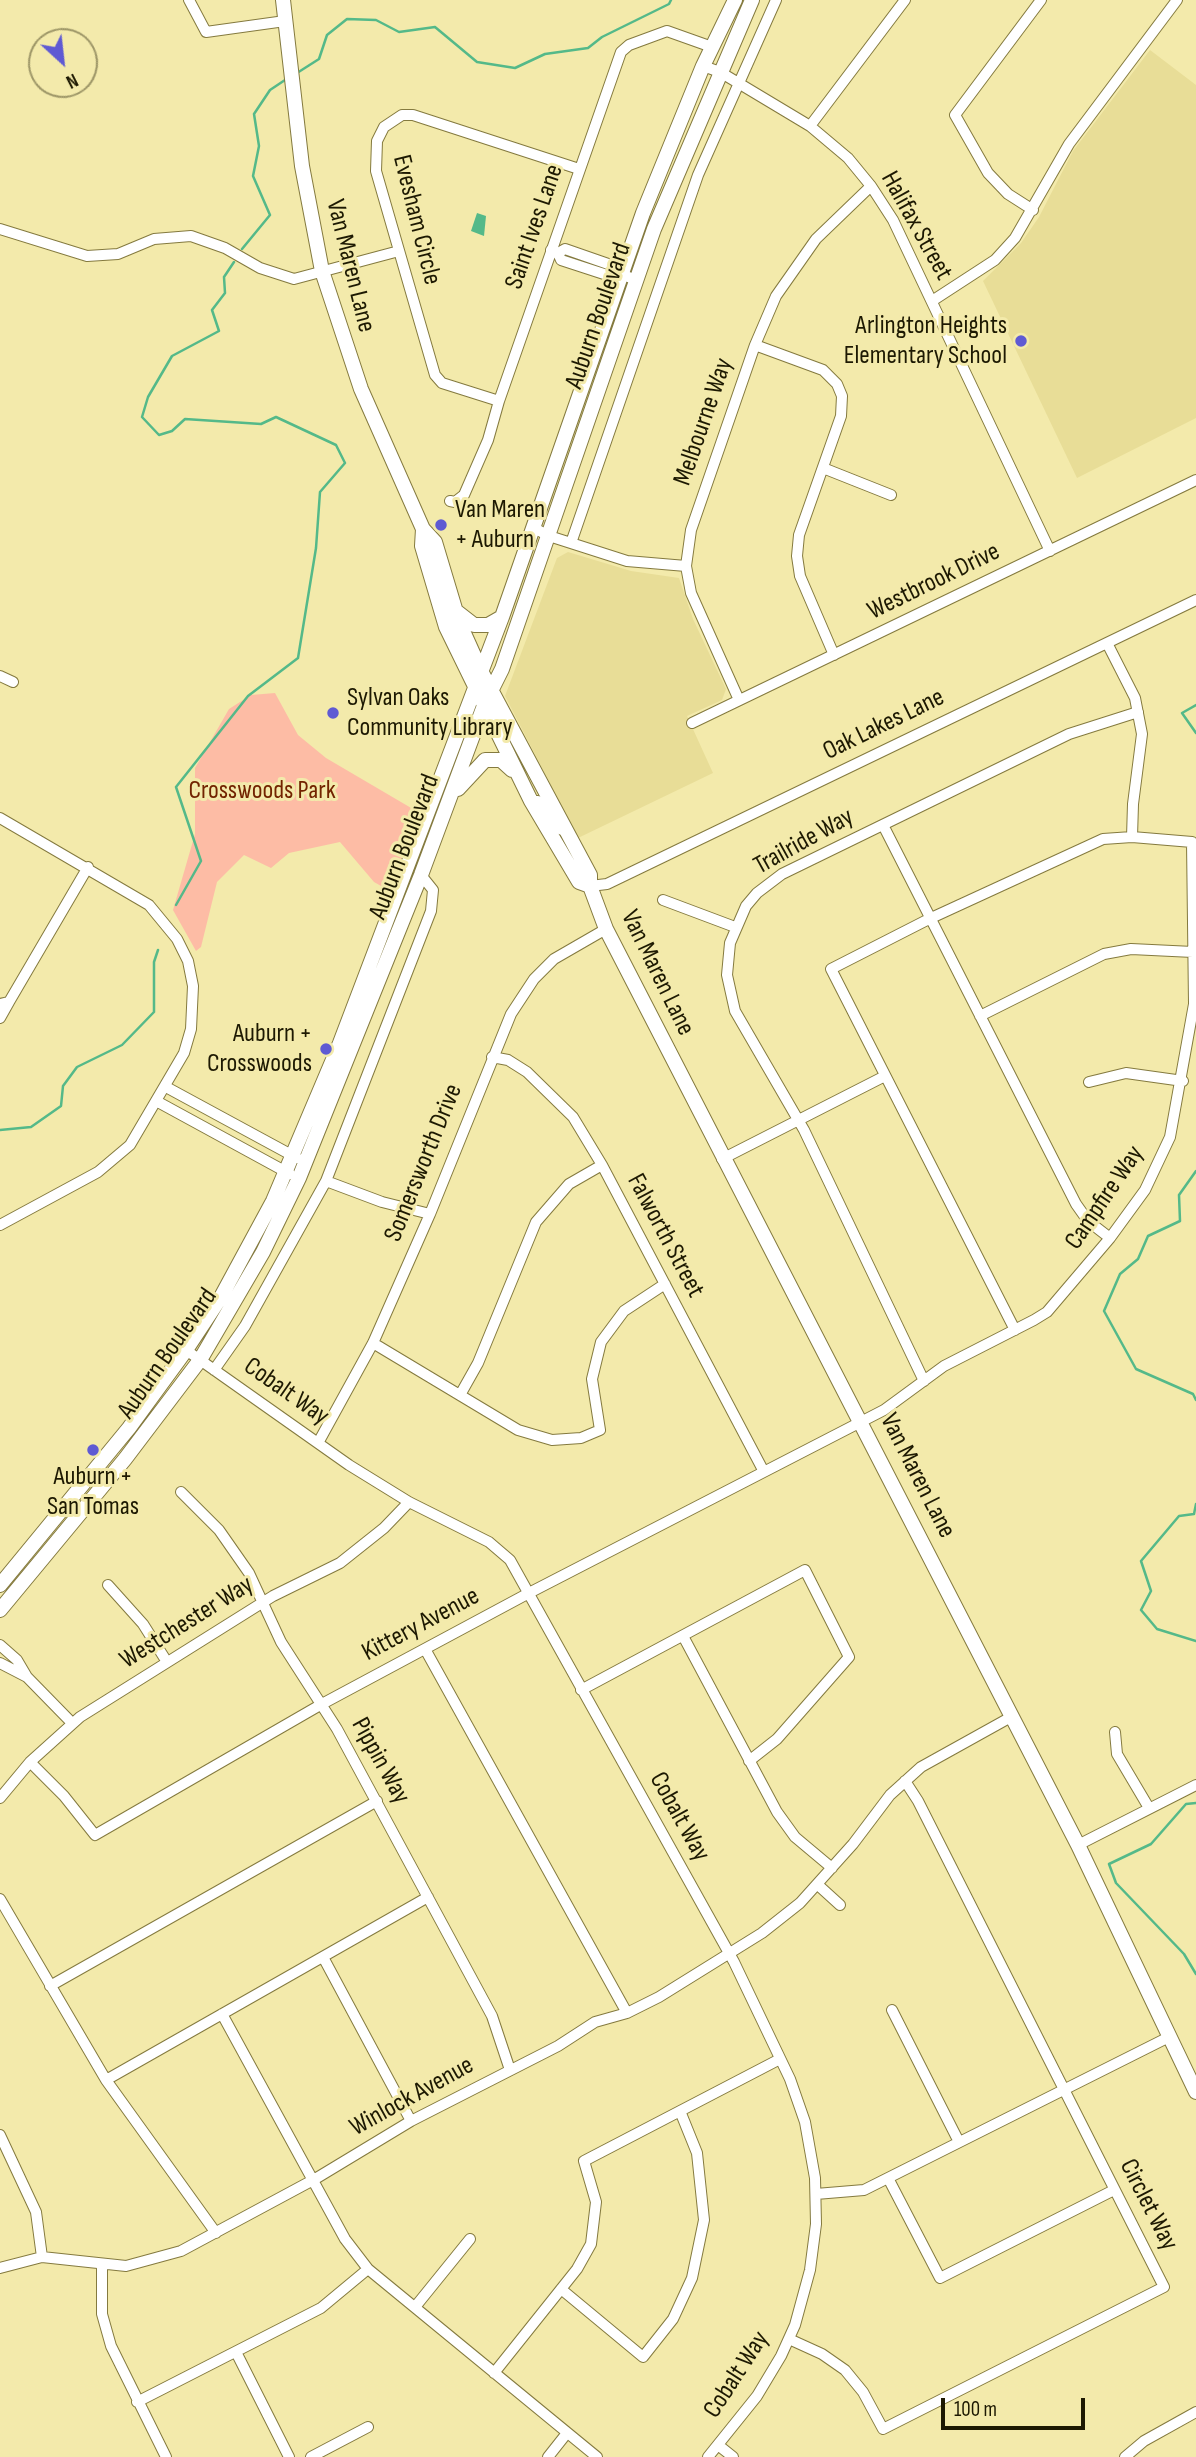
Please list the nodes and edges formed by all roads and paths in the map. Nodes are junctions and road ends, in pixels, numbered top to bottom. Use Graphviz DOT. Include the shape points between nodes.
graph roads {
  1 [pos="189,0"];
  2 [pos="283,0"];
  3 [pos="735,0"];
  4 [pos="752,0"];
  5 [pos="776,0"];
  6 [pos="905,0"];
  7 [pos="1041,0"];
  8 [pos="1177,0"];
  9 [pos="285,21"];
  10 [pos="712,47"];
  11 [pos="703,66"];
  12 [pos="720,72"];
  13 [pos="738,85"];
  14 [pos="810,126"];
  15 [pos="579,169"];
  16 [pos="871,186"];
  17 [pos="1033,210"];
  18 [pos="0,229"];
  19 [pos="399,251"];
  20 [pos="554,252"];
  21 [pos="322,271"];
  22 [pos="618,274"];
  23 [pos="637,280"];
  24 [pos="932,301"];
  25 [pos="755,345"];
  26 [pos="499,401"];
  27 [pos="823,468"];
  28 [pos="1196,481"];
  29 [pos="891,495"];
  30 [pos="450,501"];
  31 [pos="534,528"];
  32 [pos="423,529"];
  33 [pos="550,536"];
  34 [pos="571,543"];
  35 [pos="1050,551"];
  36 [pos="685,566"];
  37 [pos="1196,600"];
  38 [pos="456,611"];
  39 [pos="502,617"];
  40 [pos="1107,643"];
  41 [pos="834,655"];
  42 [pos="0,676"];
  43 [pos="478,678"];
  44 [pos="13,682"];
  45 [pos="492,689"];
  46 [pos="739,700"];
  47 [pos="485,704"];
  48 [pos="1138,712"];
  49 [pos="692,723"];
  50 [pos="519,777"];
  51 [pos="449,801"];
  52 [pos="531,801"];
  53 [pos="0,818"];
  54 [pos="883,825"];
  55 [pos="566,831"];
  56 [pos="1132,837"];
  57 [pos="88,867"];
  58 [pos="421,875"];
  59 [pos="590,886"];
  60 [pos="663,900"];
  61 [pos="929,919"];
  62 [pos="735,927"];
  63 [pos="606,929"];
  64 [pos="1193,952"];
  65 [pos="5,1003"];
  66 [pos="979,1016"];
  67 [pos="0,1018"];
  68 [pos="492,1057"];
  69 [pos="885,1076"];
  70 [pos="1182,1081"];
  71 [pos="1089,1082"];
  72 [pos="166,1087"];
  73 [pos="158,1102"];
  74 [pos="799,1121"];
  75 [pos="722,1158"];
  76 [pos="299,1159"];
  77 [pos="602,1165"];
  78 [pos="292,1175"];
  79 [pos="326,1181"];
  80 [pos="430,1214"];
  81 [pos="0,1225"];
  82 [pos="1110,1238"];
  83 [pos="665,1284"];
  84 [pos="1015,1330"];
  85 [pos="373,1343"];
  86 [pos="186,1350"];
  87 [pos="200,1360"];
  88 [pos="215,1370"];
  89 [pos="924,1381"];
  90 [pos="460,1395"];
  91 [pos="862,1422"];
  92 [pos="318,1443"];
  93 [pos="762,1470"];
  94 [pos="181,1492"];
  95 [pos="409,1502"];
  96 [pos="0,1585"];
  97 [pos="108,1585"];
  98 [pos="529,1593"];
  99 [pos="264,1603"];
  100 [pos="0,1610"];
  101 [pos="683,1636"];
  102 [pos="0,1645"];
  103 [pos="425,1649"];
  104 [pos="167,1662"];
  105 [pos="0,1663"];
  106 [pos="27,1677"];
  107 [pos="581,1690"];
  108 [pos="322,1704"];
  109 [pos="1012,1717"];
  110 [pos="72,1723"];
  111 [pos="1115,1732"];
  112 [pos="750,1761"];
  113 [pos="30,1762"];
  114 [pos="905,1781"];
  115 [pos="1196,1785"];
  116 [pos="0,1798"];
  117 [pos="377,1801"];
  118 [pos="1149,1808"];
  119 [pos="1078,1845"];
  120 [pos="832,1868"];
  121 [pos="818,1885"];
  122 [pos="428,1897"];
  123 [pos="0,1899"];
  124 [pos="840,1905"];
  125 [pos="728,1953"];
  126 [pos="323,1957"];
  127 [pos="50,1986"];
  128 [pos="892,2010"];
  129 [pos="627,2013"];
  130 [pos="222,2014"];
  131 [pos="1169,2037"];
  132 [pos="780,2059"];
  133 [pos="510,2070"];
  134 [pos="106,2080"];
  135 [pos="1064,2089"];
  136 [pos="1196,2092"];
  137 [pos="680,2110"];
  138 [pos="411,2121"];
  139 [pos="0,2135"];
  140 [pos="959,2142"];
  141 [pos="887,2178"];
  142 [pos="315,2179"];
  143 [pos="1114,2190"];
  144 [pos="816,2194"];
  145 [pos="216,2232"];
  146 [pos="470,2239"];
  147 [pos="42,2258"];
  148 [pos="102,2265"];
  149 [pos="0,2268"];
  150 [pos="368,2269"];
  151 [pos="561,2289"];
  152 [pos="415,2307"];
  153 [pos="789,2339"];
  154 [pos="236,2352"];
  155 [pos="494,2373"];
  156 [pos="137,2402"];
  157 [pos="1196,2412"];
  158 [pos="368,2427"];
  159 [pos="568,2433"];
  160 [pos="718,2445"];
  161 [pos="166,2457"];
  162 [pos="289,2457"];
  163 [pos="311,2457"];
  164 [pos="548,2457"];
  165 [pos="597,2457"];
  166 [pos="708,2457"];
  167 [pos="733,2457"];
  168 [pos="1125,2457"];
  1 -- 9 [label="street" via="206,32"];
  2 -- 9 [label="main road, Van Maren Lane"];
  3 -- 10 [label="main road, Auburn Boulevard"];
  4 -- 12 [label="main road, Auburn Boulevard"];
  5 -- 13 [label="street"];
  6 -- 14 [label="street"];
  7 -- 17 [label="street" via="955,114 988,173"];
  8 -- 17 [label="street" via="1069,144"];
  9 -- 21 [label="main road, Van Maren Lane" via="311,221"];
  10 -- 11 [label="main road, Auburn Boulevard"];
  10 -- 15 [label="street, Saint Ives Lane" via="667,31 621,51"];
  11 -- 12 [label="street, Halifax Street"];
  11 -- 22 [label="main road, Auburn Boulevard"];
  12 -- 13 [label="street, Halifax Street"];
  12 -- 23 [label="main road, Auburn Boulevard"];
  13 -- 14 [label="street, Halifax Street"];
  13 -- 34 [label="street" via="698,175"];
  14 -- 16 [label="street, Halifax Street" via="848,158"];
  15 -- 19 [label="street, Evesham Circle" via="402,115 384,127 374,152"];
  15 -- 20 [label="street, Saint Ives Lane"];
  16 -- 24 [label="street, Halifax Street"];
  16 -- 25 [label="street, Melbourne Way" via="816,239 776,296"];
  17 -- 24 [label="street" via="995,260"];
  18 -- 21 [label="street" via="87,256 118,254 154,239 191,236 294,279"];
  19 -- 21 [label="street"];
  19 -- 26 [label="street, Evesham Circle" via="435,375 442,383"];
  20 -- 22 [label="street" via="565,249 611,265"];
  20 -- 26 [label="street, Saint Ives Lane"];
  21 -- 32 [label="main road, Van Maren Lane" via="357,380"];
  22 -- 23 [label="street"];
  22 -- 31 [label="main road, Auburn Boulevard"];
  23 -- 33 [label="main road, Auburn Boulevard"];
  24 -- 35 [label="street, Halifax Street"];
  25 -- 27 [label="street" via="823,370 838,384 842,410"];
  25 -- 36 [label="street, Melbourne Way" via="691,530"];
  26 -- 30 [label="street, Saint Ives Lane" via="464,495"];
  27 -- 29 [label="street"];
  27 -- 41 [label="street" via="799,536 797,556 800,576"];
  28 -- 35 [label="street, Westbrook Drive"];
  31 -- 33 [label="street"];
  31 -- 39 [label="main road, Auburn Boulevard"];
  32 -- 38 [label="main road, Van Maren Lane" via="435,542"];
  32 -- 43 [label="main road, Van Maren Lane" via="422,546 446,626"];
  33 -- 34 [label="street"];
  33 -- 45 [label="main road, Auburn Boulevard"];
  34 -- 36 [label="street" via="627,561"];
  35 -- 41 [label="street, Westbrook Drive"];
  36 -- 46 [label="street, Melbourne Way" via="693,601"];
  37 -- 40 [label="street, Oak Lakes Lane"];
  38 -- 39 [label="main road" via="474,625 488,625"];
  38 -- 43 [label="main road, Van Maren Lane"];
  39 -- 43 [label="main road, Auburn Boulevard"];
  40 -- 48 [label="street"];
  40 -- 59 [label="street, Oak Lakes Lane" via="607,884"];
  41 -- 46 [label="street, Westbrook Drive"];
  42 -- 44 [label="street"];
  43 -- 45 [label="main road, Van Maren Lane"];
  43 -- 47 [label="main road, Van Maren Lane"];
  43 -- 76 [label="main road, Auburn Boulevard"];
  45 -- 47 [label="main road, Auburn Boulevard"];
  45 -- 55 [label="main road, Van Maren Lane"];
  46 -- 49 [label="street, Westbrook Drive"];
  47 -- 50 [label="main road, Van Maren Lane"];
  47 -- 51 [label="main road, Auburn Boulevard"];
  48 -- 54 [label="street, Trailride Way" via="1069,734"];
  48 -- 56 [label="street" via="1142,734"];
  50 -- 51 [label="main road" via="502,760 485,760"];
  50 -- 52 [label="main road, Van Maren Lane"];
  51 -- 58 [label="main road, Auburn Boulevard"];
  52 -- 55 [label="street" via="538,801 556,828"];
  52 -- 59 [label="main road, Van Maren Lane" via="579,882"];
  53 -- 57 [label="street"];
  54 -- 61 [label="street"];
  54 -- 62 [label="street, Trailride Way" via="769,882 746,906"];
  55 -- 59 [label="main road, Van Maren Lane" via="590,875"];
  56 -- 61 [label="street" via="1079,847"];
  56 -- 64 [label="street, Campfire Way" via="1192,842"];
  57 -- 65 [label="street"];
  57 -- 72 [label="street" via="149,905 177,939 188,961 193,986 191,1029"];
  58 -- 76 [label="main road, Auburn Boulevard"];
  58 -- 79 [label="street" via="433,890 431,911"];
  59 -- 63 [label="main road, Van Maren Lane"];
  60 -- 62 [label="street"];
  61 -- 66 [label="street"];
  61 -- 69 [label="street" via="831,969"];
  62 -- 74 [label="street, Trailride Way" via="727,959 729,993"];
  63 -- 68 [label="street, Somersworth Drive" via="554,959 534,979 511,1014"];
  63 -- 75 [label="main road, Van Maren Lane"];
  64 -- 66 [label="street" via="1131,949 1104,954"];
  64 -- 70 [label="street, Campfire Way" via="1195,1003"];
  65 -- 67 [label="street"];
  66 -- 82 [label="street" via="1076,1204"];
  68 -- 77 [label="street, Falworth Street" via="509,1060 552,1093 573,1117"];
  68 -- 80 [label="street, Somersworth Drive"];
  69 -- 74 [label="street"];
  69 -- 84 [label="street"];
  70 -- 71 [label="street" via="1126,1073"];
  70 -- 82 [label="street, Campfire Way" via="1163,1157"];
  72 -- 73 [label="street"];
  72 -- 76 [label="street"];
  73 -- 78 [label="street"];
  73 -- 81 [label="street" via="130,1145 110,1164"];
  74 -- 75 [label="street"];
  74 -- 89 [label="street, Trailride Way"];
  75 -- 91 [label="main road, Van Maren Lane"];
  76 -- 78 [label="main road, Auburn Boulevard"];
  77 -- 83 [label="street, Falworth Street"];
  77 -- 90 [label="street" via="569,1184 536,1222 478,1363"];
  78 -- 86 [label="main road, Auburn Boulevard"];
  78 -- 87 [label="main road, Auburn Boulevard" via="263,1252"];
  79 -- 80 [label="street"];
  79 -- 88 [label="street"];
  80 -- 85 [label="street, Somersworth Drive"];
  82 -- 84 [label="street, Campfire Way" via="1058,1302"];
  83 -- 90 [label="street" via="624,1311 601,1342 592,1371 600,1430 567,1440 531,1436"];
  83 -- 93 [label="street, Falworth Street"];
  84 -- 89 [label="street, Campfire Way"];
  85 -- 90 [label="street"];
  85 -- 92 [label="street, Somersworth Drive"];
  86 -- 87 [label="street, Cobalt Way"];
  86 -- 96 [label="main road, Auburn Boulevard" via="129,1428"];
  87 -- 88 [label="street, Cobalt Way"];
  87 -- 100 [label="main road, Auburn Boulevard"];
  88 -- 92 [label="street, Cobalt Way"];
  89 -- 91 [label="street, Campfire Way"];
  91 -- 93 [label="street, Kittery Avenue"];
  91 -- 109 [label="main road, Van Maren Lane"];
  92 -- 95 [label="street, Cobalt Way"];
  93 -- 98 [label="street, Kittery Avenue"];
  94 -- 99 [label="street, Pippin Way" via="235,1551"];
  95 -- 98 [label="street, Cobalt Way" via="500,1550"];
  95 -- 99 [label="street, Westchester Way" via="340,1563"];
  97 -- 104 [label="street" via="130,1607"];
  98 -- 103 [label="street, Kittery Avenue"];
  98 -- 107 [label="street, Cobalt Way"];
  99 -- 104 [label="street, Westchester Way"];
  99 -- 108 [label="street, Pippin Way" via="281,1642"];
  101 -- 107 [label="street"];
  101 -- 112 [label="street"];
  101 -- 112 [label="street" via="805,1570 849,1657 777,1739"];
  102 -- 106 [label="street"];
  103 -- 108 [label="street, Kittery Avenue"];
  103 -- 129 [label="street"];
  104 -- 110 [label="street, Westchester Way"];
  105 -- 106 [label="street"];
  106 -- 110 [label="street"];
  107 -- 125 [label="street, Cobalt Way"];
  108 -- 113 [label="street, Kittery Avenue" via="95,1835"];
  108 -- 117 [label="street, Pippin Way"];
  109 -- 114 [label="street, Winlock Avenue" via="946,1751"];
  109 -- 119 [label="main road, Van Maren Lane"];
  110 -- 113 [label="street, Westchester Way"];
  111 -- 118 [label="street" via="1117,1754"];
  112 -- 120 [label="street" via="786,1825"];
  113 -- 116 [label="street, Westchester Way"];
  114 -- 120 [label="street, Winlock Avenue"];
  114 -- 135 [label="street, Circlet Way"];
  115 -- 118 [label="street"];
  117 -- 122 [label="street, Pippin Way"];
  117 -- 127 [label="street"];
  118 -- 119 [label="street"];
  119 -- 131 [label="main road, Van Maren Lane"];
  120 -- 121 [label="street, Winlock Avenue"];
  121 -- 124 [label="street"];
  121 -- 125 [label="street, Winlock Avenue" via="782,1918"];
  122 -- 126 [label="street"];
  122 -- 133 [label="street, Pippin Way" via="492,2016"];
  123 -- 127 [label="street"];
  125 -- 129 [label="street, Winlock Avenue"];
  125 -- 132 [label="street, Cobalt Way"];
  126 -- 130 [label="street"];
  126 -- 138 [label="street"];
  127 -- 134 [label="street"];
  128 -- 140 [label="street"];
  129 -- 133 [label="street, Winlock Avenue" via="595,2022"];
  130 -- 134 [label="street"];
  130 -- 142 [label="street"];
  131 -- 135 [label="street"];
  131 -- 136 [label="main road, Van Maren Lane"];
  132 -- 137 [label="street"];
  132 -- 144 [label="street, Cobalt Way" via="805,2122"];
  133 -- 138 [label="street, Winlock Avenue"];
  134 -- 145 [label="street"];
  135 -- 140 [label="street"];
  135 -- 143 [label="street, Circlet Way"];
  137 -- 151 [label="street" via="584,2161 594,2188 594,2230 585,2257"];
  137 -- 151 [label="street" via="697,2153 704,2220 692,2278 673,2319 643,2357"];
  138 -- 142 [label="street, Winlock Avenue"];
  139 -- 147 [label="street" via="36,2212"];
  140 -- 141 [label="street"];
  141 -- 143 [label="street" via="940,2278"];
  141 -- 144 [label="street" via="857,2192"];
  142 -- 145 [label="street, Winlock Avenue"];
  142 -- 150 [label="street" via="345,2239"];
  143 -- 153 [label="street, Circlet Way" via="1164,2287 883,2429 845,2370"];
  144 -- 153 [label="street, Cobalt Way" via="810,2270"];
  145 -- 148 [label="street, Winlock Avenue" via="163,2258 126,2266"];
  146 -- 152 [label="street"];
  147 -- 148 [label="street, Winlock Avenue"];
  147 -- 149 [label="street, Winlock Avenue"];
  148 -- 156 [label="street" via="102,2314"];
  150 -- 152 [label="street"];
  150 -- 154 [label="street" via="342,2294"];
  151 -- 155 [label="street"];
  152 -- 155 [label="street"];
  153 -- 160 [label="street, Cobalt Way" via="757,2396"];
  154 -- 156 [label="street"];
  154 -- 162 [label="street"];
  155 -- 159 [label="street"];
  156 -- 161 [label="street"];
  157 -- 168 [label="street"];
  158 -- 163 [label="street"];
  159 -- 164 [label="street"];
  159 -- 165 [label="street"];
  160 -- 166 [label="street, Cobalt Way"];
  160 -- 167 [label="street"];
}
